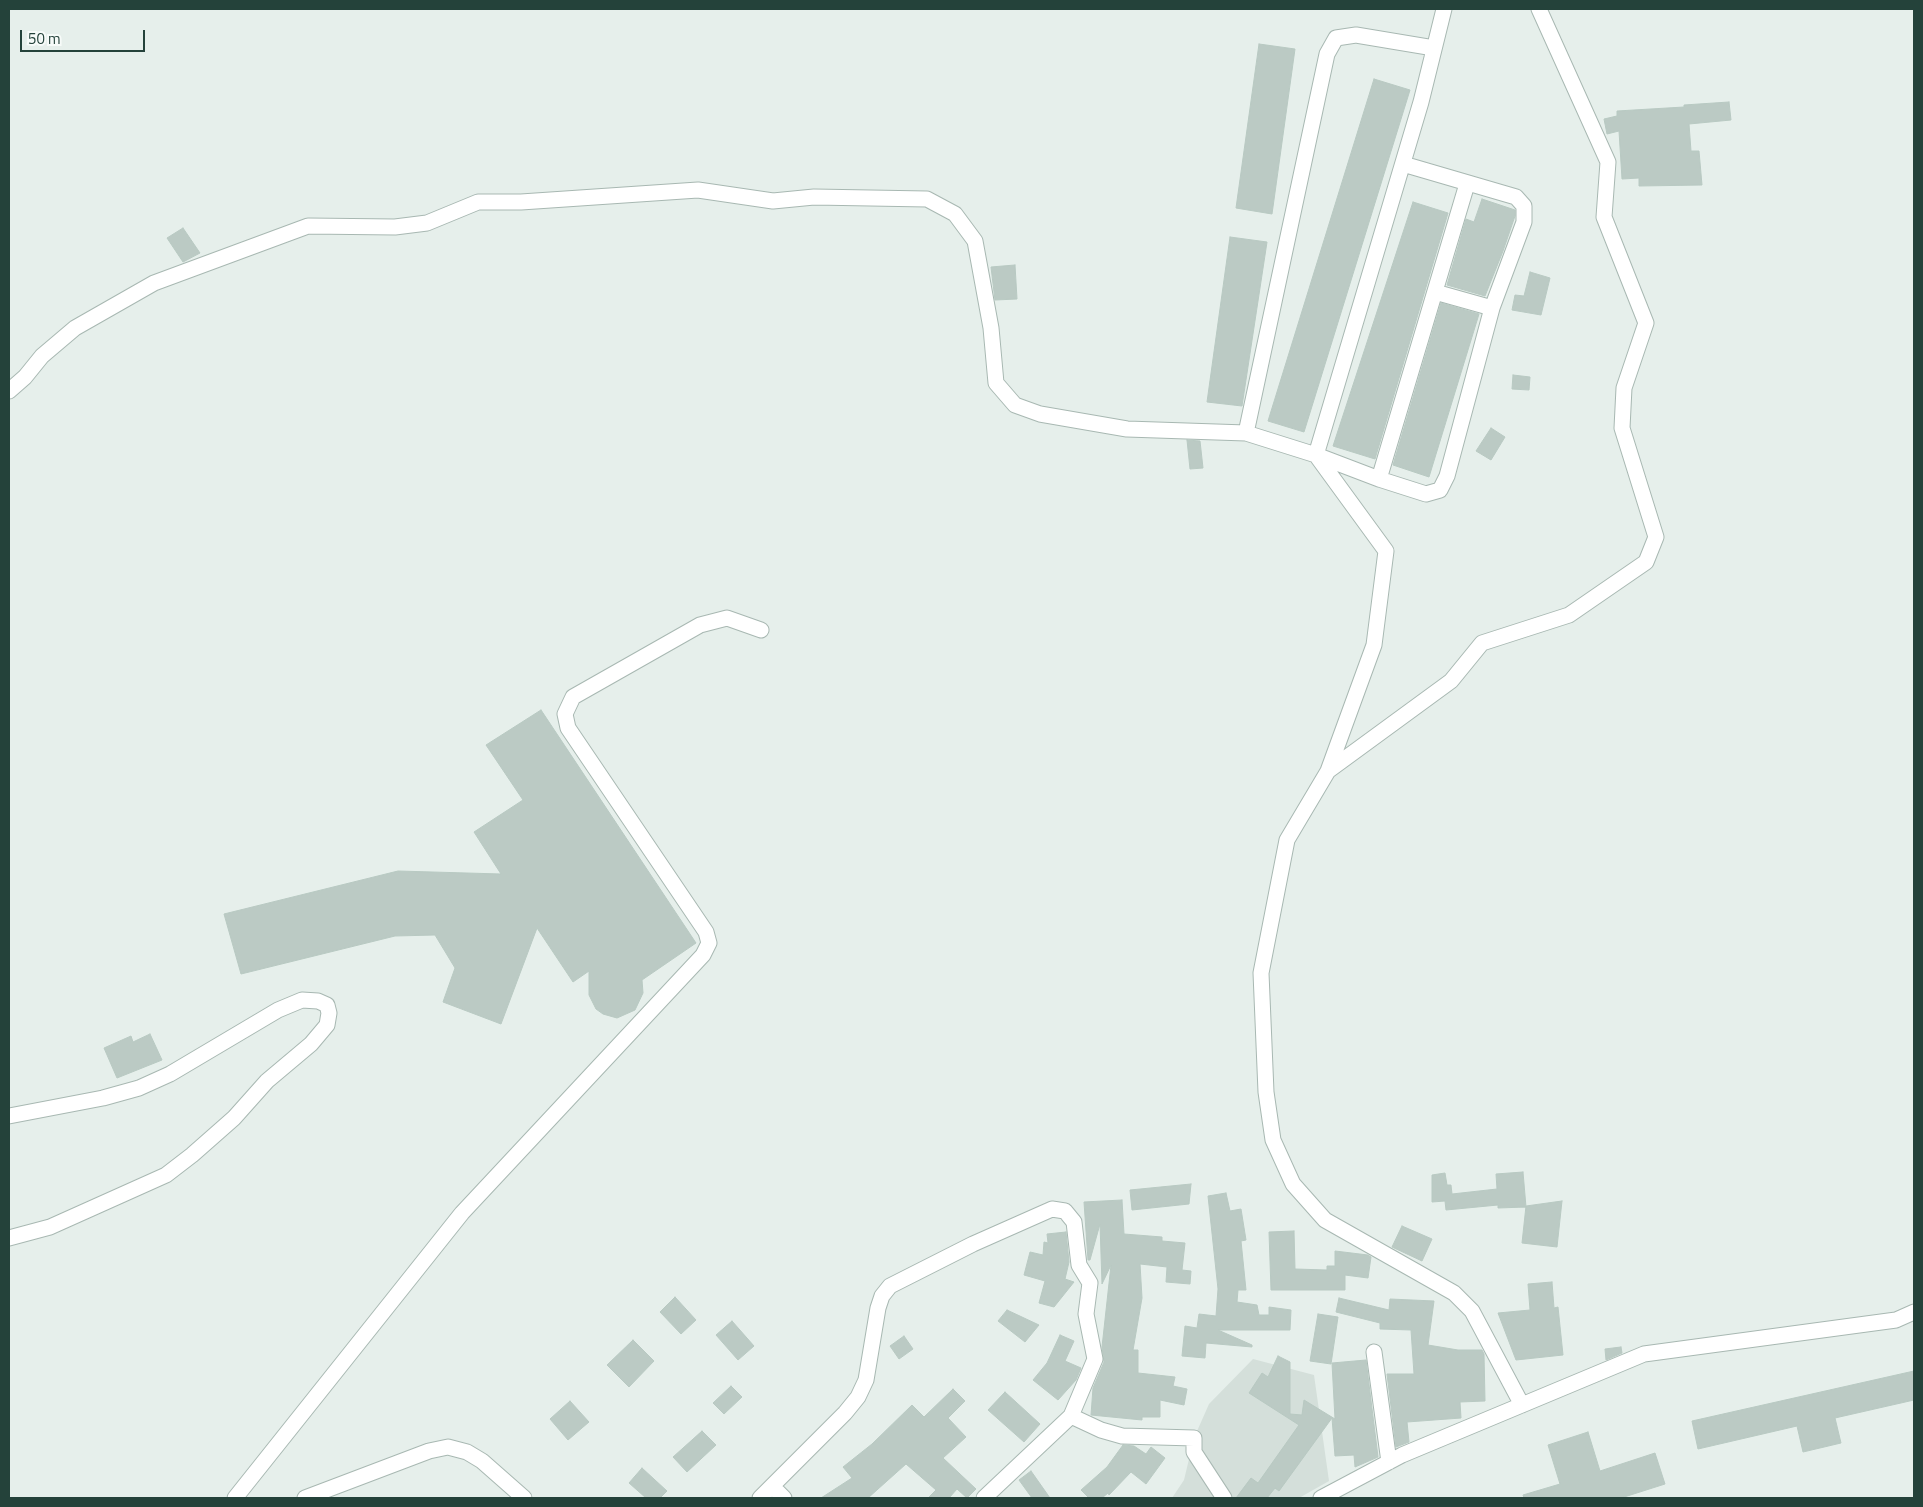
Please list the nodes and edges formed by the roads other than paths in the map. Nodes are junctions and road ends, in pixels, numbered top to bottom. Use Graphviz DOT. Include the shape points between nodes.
graph roads {
  1 [pos="1444,9"];
  2 [pos="1539,9"];
  3 [pos="1434,48"];
  4 [pos="1402,164"];
  5 [pos="1467,184"];
  6 [pos="1435,292"];
  7 [pos="1492,308"];
  8 [pos="9,391"];
  9 [pos="1246,433"];
  10 [pos="1316,455"];
  11 [pos="1379,479"];
  12 [pos="761,630"];
  13 [pos="1328,771"];
  14 [pos="9,1116"];
  15 [pos="9,1238"];
  16 [pos="1914,1312"];
  17 [pos="1374,1352"];
  18 [pos="1522,1405"];
  19 [pos="1072,1416"];
  20 [pos="1389,1462"];
  21 [pos="773,1487"];
  22 [pos="235,1498"];
  23 [pos="305,1498"];
  24 [pos="524,1498"];
  25 [pos="760,1498"];
  26 [pos="784,1498"];
  27 [pos="984,1498"];
  28 [pos="1224,1498"];
  29 [pos="1321,1498"];
  1 -- 3 [label="street"];
  2 -- 13 [label="street" via="1608,162 1604,217 1646,322 1624,388 1622,428 1656,537 1646,562 1569,615 1482,643 1452,681"];
  3 -- 4 [label="street"];
  3 -- 9 [label="street" via="1356,35 1336,38 1327,54"];
  4 -- 5 [label="street"];
  4 -- 10 [label="street"];
  5 -- 6 [label="street"];
  5 -- 7 [label="street" via="1516,197 1524,206 1524,222"];
  6 -- 7 [label="street"];
  6 -- 11 [label="street"];
  7 -- 11 [label="street" via="1447,476 1440,490 1426,494"];
  8 -- 9 [label="street" via="42,356 75,328 154,283 308,226 395,227 427,223 478,202 698,190 773,201 814,197 927,198 956,214 975,241 991,328 996,382 1015,405 1040,414 1127,429"];
  9 -- 10 [label="street"];
  10 -- 11 [label="street"];
  10 -- 13 [label="street" via="1386,551 1374,645"];
  12 -- 22 [label="street" via="727,618 700,625 573,697 566,714 568,728 706,932 709,943 702,955 462,1212"];
  13 -- 18 [label="street" via="1287,840 1261,973 1266,1092 1273,1140 1293,1184 1325,1220 1454,1293 1472,1311"];
  14 -- 15 [label="street" via="138,1088 170,1074 278,1010 302,1000 327,1005 326,1025 310,1044 266,1081 234,1118 166,1175 50,1227"];
  16 -- 18 [label="street" via="1896,1320 1644,1354"];
  17 -- 20 [label="street"];
  18 -- 20 [label="street"];
  19 -- 21 [label="street" via="1095,1359 1086,1314 1090,1283 1079,1265 1074,1222 1065,1210 1052,1209 890,1286 878,1308 866,1380 858,1397"];
  19 -- 27 [label="street"];
  19 -- 28 [label="street" via="1100,1430 1122,1436 1194,1438 1194,1452"];
  20 -- 29 [label="street"];
  21 -- 25 [label="street"];
  21 -- 26 [label="street"];
  23 -- 24 [label="street" via="428,1451 448,1448 467,1452 482,1461"];
}
